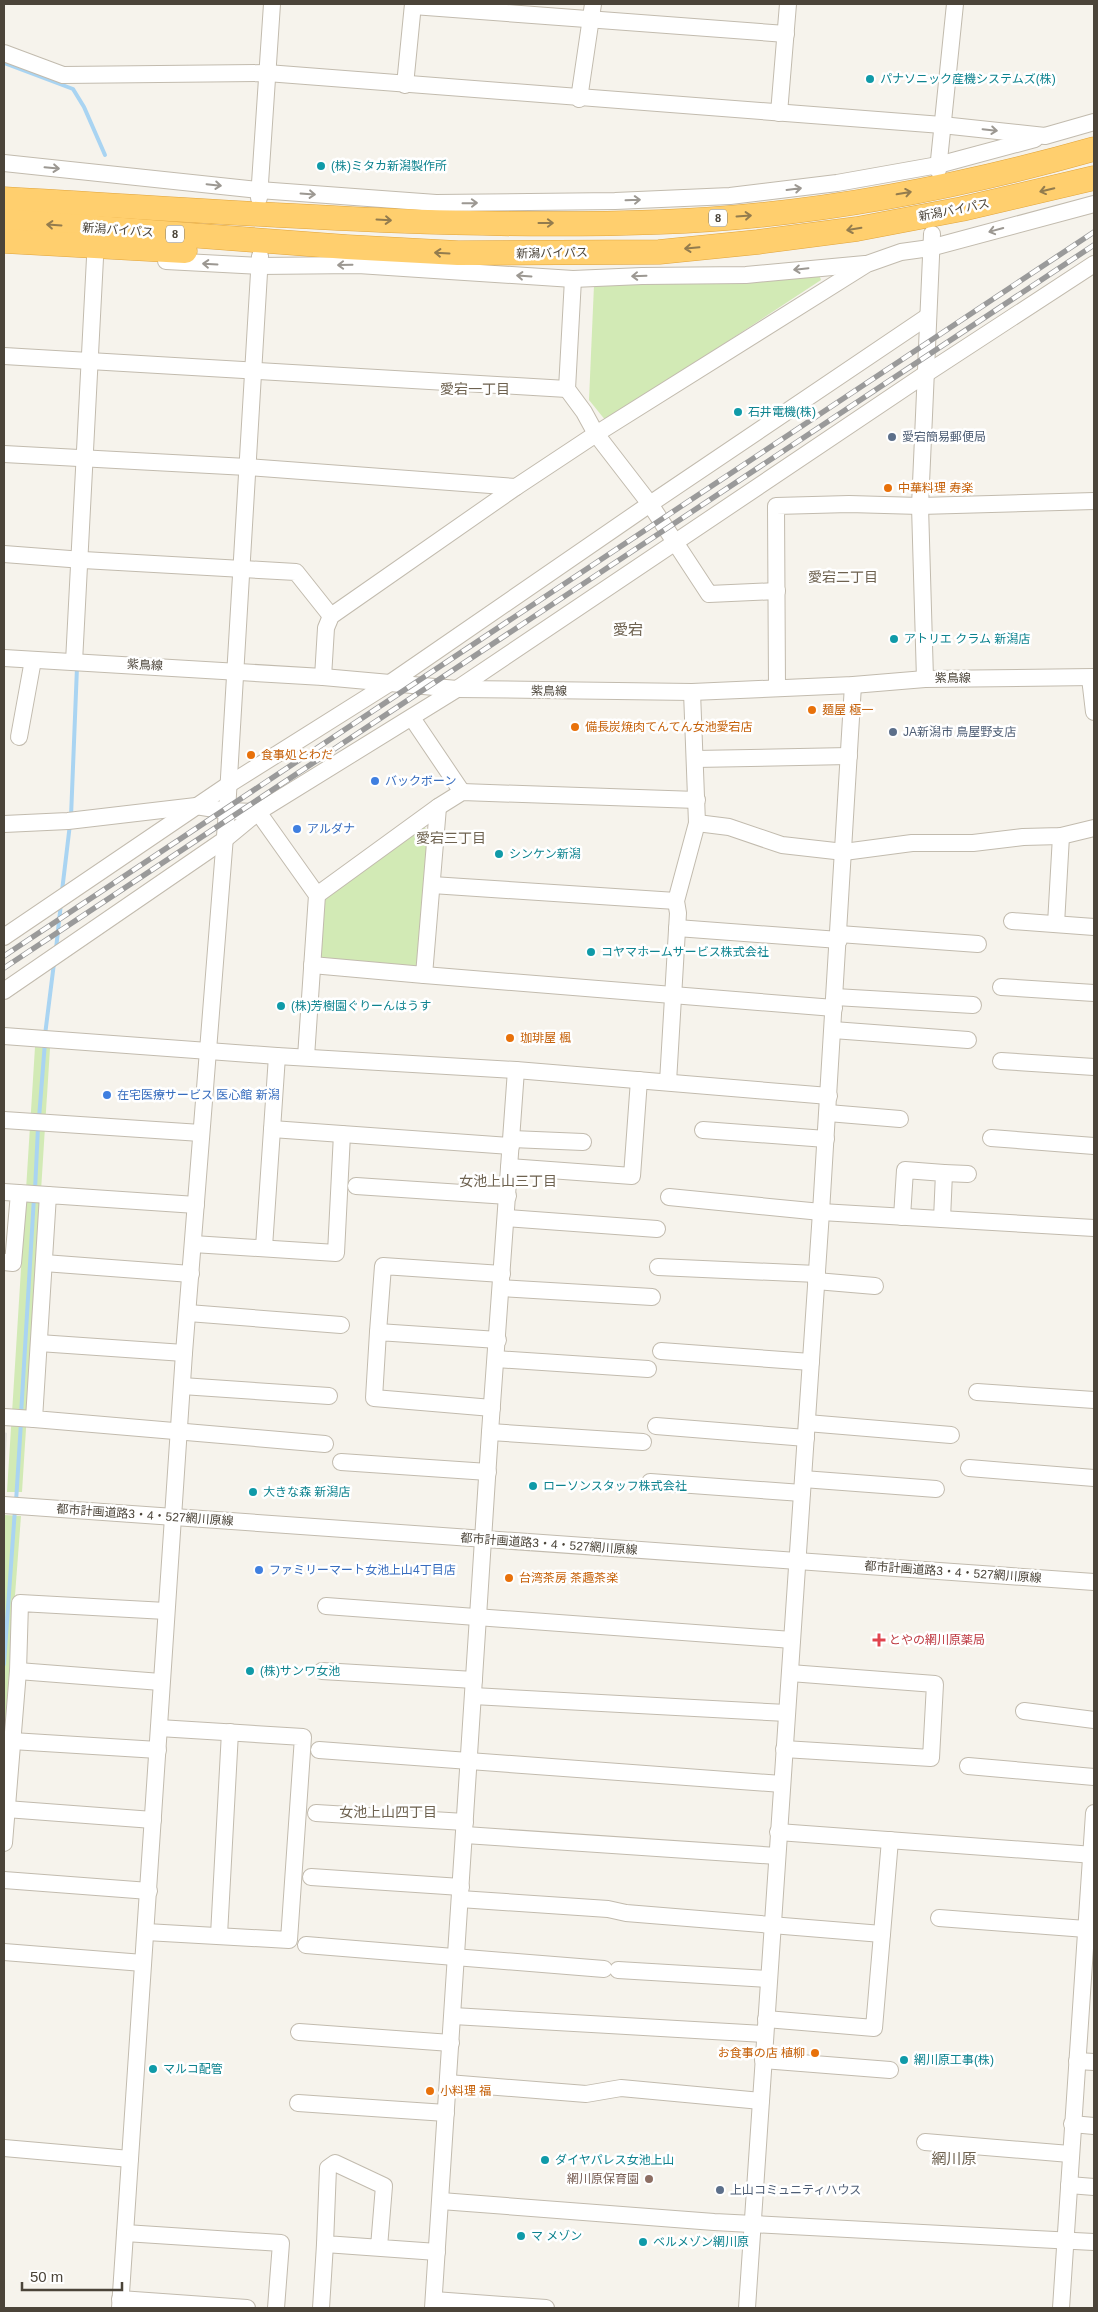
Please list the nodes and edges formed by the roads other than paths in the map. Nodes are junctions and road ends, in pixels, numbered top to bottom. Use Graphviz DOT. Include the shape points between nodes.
graph roads {
  1 [pos="272,4"];
  2 [pos="788,4"];
  3 [pos="955,4"];
  4 [pos="413,5"];
  5 [pos="592,11"];
  6 [pos="786,34"];
  7 [pos="4,53"];
  8 [pos="267,73"];
  9 [pos="405,85"];
  10 [pos="579,99"];
  11 [pos="779,113"];
  12 [pos="1094,122"];
  13 [pos="942,125"];
  14 [pos="1045,136"];
  15 [pos="1094,149"];
  16 [pos="4,164"];
  17 [pos="938,168"];
  18 [pos="1094,178"];
  19 [pos="4,184"];
  20 [pos="259,194"];
  21 [pos="4,199"];
  22 [pos="1094,204"];
  23 [pos="335,218"];
  24 [pos="4,221"];
  25 [pos="4,240"];
  26 [pos="931,241"];
  27 [pos="347,247"];
  28 [pos="4,253"];
  29 [pos="96,258"];
  30 [pos="259,261"];
  31 [pos="867,264"];
  32 [pos="1094,264"];
  33 [pos="573,279"];
  34 [pos="927,317"];
  35 [pos="4,356"];
  36 [pos="90,361"];
  37 [pos="253,370"];
  38 [pos="924,375"];
  39 [pos="567,389"];
  40 [pos="596,434"];
  41 [pos="4,454"];
  42 [pos="84,458"];
  43 [pos="247,467"];
  44 [pos="516,487"];
  45 [pos="1094,501"];
  46 [pos="650,504"];
  47 [pos="920,506"];
  48 [pos="674,544"];
  49 [pos="4,554"];
  50 [pos="79,560"];
  51 [pos="241,569"];
  52 [pos="777,592"];
  53 [pos="331,616"];
  54 [pos="4,658"];
  55 [pos="33,660"];
  56 [pos="74,662"];
  57 [pos="235,671"];
  58 [pos="324,677"];
  59 [pos="1092,677"];
  60 [pos="926,679"];
  61 [pos="390,683"];
  62 [pos="853,685"];
  63 [pos="777,687"];
  64 [pos="457,689"];
  65 [pos="692,692"];
  66 [pos="1094,712"];
  67 [pos="412,718"];
  68 [pos="19,737"];
  69 [pos="849,756"];
  70 [pos="695,759"];
  71 [pos="228,785"];
  72 [pos="462,792"];
  73 [pos="697,800"];
  74 [pos="196,806"];
  75 [pos="438,807"];
  76 [pos="226,811"];
  77 [pos="258,812"];
  78 [pos="697,823"];
  79 [pos="4,824"];
  80 [pos="1094,828"];
  81 [pos="1061,836"];
  82 [pos="224,840"];
  83 [pos="844,852"];
  84 [pos="432,885"];
  85 [pos="317,895"];
  86 [pos="676,901"];
  87 [pos="1012,921"];
  88 [pos="1056,924"];
  89 [pos="1094,927"];
  90 [pos="677,928"];
  91 [pos="4,937"];
  92 [pos="839,937"];
  93 [pos="978,944"];
  94 [pos="312,965"];
  95 [pos="424,975"];
  96 [pos="1002,987"];
  97 [pos="4,991"];
  98 [pos="1094,993"];
  99 [pos="673,994"];
  100 [pos="835,1003"];
  101 [pos="973,1005"];
  102 [pos="833,1030"];
  103 [pos="4,1036"];
  104 [pos="968,1040"];
  105 [pos="208,1050"];
  106 [pos="278,1056"];
  107 [pos="306,1057"];
  108 [pos="1001,1061"];
  109 [pos="1094,1067"];
  110 [pos="516,1070"];
  111 [pos="640,1080"];
  112 [pos="668,1082"];
  113 [pos="829,1096"];
  114 [pos="828,1113"];
  115 [pos="900,1119"];
  116 [pos="4,1120"];
  117 [pos="272,1129"];
  118 [pos="703,1130"];
  119 [pos="201,1133"];
  120 [pos="342,1134"];
  121 [pos="991,1138"];
  122 [pos="826,1139"];
  123 [pos="511,1142"];
  124 [pos="583,1142"];
  125 [pos="1094,1146"];
  126 [pos="509,1167"];
  127 [pos="944,1173"];
  128 [pos="968,1174"];
  129 [pos="356,1186"];
  130 [pos="11,1192"];
  131 [pos="48,1195"];
  132 [pos="508,1196"];
  133 [pos="669,1197"];
  134 [pos="196,1205"];
  135 [pos="821,1212"];
  136 [pos="902,1217"];
  137 [pos="506,1218"];
  138 [pos="942,1219"];
  139 [pos="1094,1228"];
  140 [pos="658,1229"];
  141 [pos="193,1244"];
  142 [pos="264,1247"];
  143 [pos="4,1262"];
  144 [pos="44,1263"];
  145 [pos="658,1266"];
  146 [pos="191,1274"];
  147 [pos="817,1278"];
  148 [pos="502,1281"];
  149 [pos="875,1286"];
  150 [pos="652,1297"];
  151 [pos="188,1313"];
  152 [pos="341,1325"];
  153 [pos="378,1332"];
  154 [pos="498,1340"];
  155 [pos="39,1343"];
  156 [pos="661,1351"];
  157 [pos="184,1354"];
  158 [pos="496,1359"];
  159 [pos="811,1362"];
  160 [pos="648,1369"];
  161 [pos="182,1386"];
  162 [pos="977,1392"];
  163 [pos="329,1396"];
  164 [pos="1094,1400"];
  165 [pos="492,1408"];
  166 [pos="6,1418"];
  167 [pos="34,1419"];
  168 [pos="656,1426"];
  169 [pos="179,1431"];
  170 [pos="807,1431"];
  171 [pos="490,1432"];
  172 [pos="951,1435"];
  173 [pos="643,1442"];
  174 [pos="325,1444"];
  175 [pos="341,1462"];
  176 [pos="969,1468"];
  177 [pos="488,1472"];
  178 [pos="1094,1478"];
  179 [pos="650,1482"];
  180 [pos="803,1486"];
  181 [pos="936,1489"];
  182 [pos="4,1504"];
  183 [pos="173,1517"];
  184 [pos="484,1539"];
  185 [pos="798,1561"];
  186 [pos="1094,1582"];
  187 [pos="326,1606"];
  188 [pos="166,1611"];
  189 [pos="478,1619"];
  190 [pos="792,1640"];
  191 [pos="18,1671"];
  192 [pos="322,1671"];
  193 [pos="790,1673"];
  194 [pos="161,1682"];
  195 [pos="474,1688"];
  196 [pos="1024,1710"];
  197 [pos="787,1713"];
  198 [pos="1094,1720"];
  199 [pos="159,1728"];
  200 [pos="230,1732"];
  201 [pos="12,1741"];
  202 [pos="784,1749"];
  203 [pos="158,1750"];
  204 [pos="319,1750"];
  205 [pos="469,1762"];
  206 [pos="968,1766"];
  207 [pos="1094,1777"];
  208 [pos="782,1784"];
  209 [pos="6,1809"];
  210 [pos="316,1813"];
  211 [pos="1094,1813"];
  212 [pos="153,1820"];
  213 [pos="465,1828"];
  214 [pos="778,1832"];
  215 [pos="890,1840"];
  216 [pos="4,1843"];
  217 [pos="1093,1855"];
  218 [pos="777,1856"];
  219 [pos="311,1877"];
  220 [pos="4,1880"];
  221 [pos="149,1891"];
  222 [pos="461,1893"];
  223 [pos="939,1918"];
  224 [pos="772,1925"];
  225 [pos="146,1932"];
  226 [pos="882,1934"];
  227 [pos="218,1935"];
  228 [pos="1088,1936"];
  229 [pos="306,1945"];
  230 [pos="4,1952"];
  231 [pos="457,1956"];
  232 [pos="143,1963"];
  233 [pos="769,1979"];
  234 [pos="453,2016"];
  235 [pos="766,2026"];
  236 [pos="299,2032"];
  237 [pos="451,2042"];
  238 [pos="764,2060"];
  239 [pos="1077,2060"];
  240 [pos="1094,2062"];
  241 [pos="890,2070"];
  242 [pos="448,2083"];
  243 [pos="761,2101"];
  244 [pos="298,2103"];
  245 [pos="446,2114"];
  246 [pos="1072,2124"];
  247 [pos="1094,2126"];
  248 [pos="925,2142"];
  249 [pos="4,2148"];
  250 [pos="1070,2154"];
  251 [pos="130,2159"];
  252 [pos="1069,2185"];
  253 [pos="1094,2187"];
  254 [pos="441,2201"];
  255 [pos="753,2223"];
  256 [pos="125,2233"];
  257 [pos="1066,2240"];
  258 [pos="1094,2242"];
  259 [pos="325,2244"];
  260 [pos="379,2247"];
  261 [pos="437,2252"];
  262 [pos="120,2304"];
  263 [pos="434,2304"];
  264 [pos="248,2308"];
  265 [pos="276,2308"];
  266 [pos="321,2308"];
  267 [pos="546,2308"];
  268 [pos="747,2308"];
  269 [pos="1061,2308"];
  1 -- 8 [label="street"];
  2 -- 6 [label="street"];
  3 -- 13 [label="street"];
  4 -- 5 [label="street"];
  4 -- 9 [label="street"];
  5 -- 6 [label="street"];
  5 -- 10 [label="street"];
  6 -- 11 [label="street"];
  7 -- 8 [label="street" via="63,75"];
  8 -- 9 [label="street"];
  8 -- 20 [label="street"];
  9 -- 10 [label="street"];
  10 -- 11 [label="street"];
  11 -- 13 [label="street"];
  12 -- 14 [label="street"];
  13 -- 14 [label="street, one-way"];
  13 -- 17 [label="street"];
  14 -- 17 [label="street"];
  23 -- 15 [label="highway, 新潟バイパス / 8, one-way" via="458,223 660,222 756,215 964,182"];
  16 -- 20 [label="street, one-way"];
  20 -- 17 [label="street, one-way" via="436,203 648,200 760,193"];
  18 -- 27 [label="highway, 新潟バイパス / 8, one-way" via="962,209 857,228 669,251 458,253"];
  19 -- 23 [label="highway"];
  21 -- 23 [label="highway, 新潟バイパス / 8"];
  22 -- 26 [label="street, one-way"];
  27 -- 24 [label="highway, 新潟バイパス / 8, one-way"];
  25 -- 27 [label="highway" via="192,251"];
  26 -- 31 [label="street"];
  26 -- 34 [label="street"];
  28 -- 29 [label="street"];
  30 -- 29 [label="street, one-way"];
  29 -- 36 [label="street"];
  33 -- 30 [label="street, one-way"];
  30 -- 37 [label="street"];
  31 -- 33 [label="street, one-way" via="746,274"];
  31 -- 40 [label="street"];
  32 -- 38 [label="street"];
  33 -- 39 [label="street"];
  34 -- 38 [label="street"];
  34 -- 46 [label="street"];
  35 -- 36 [label="street"];
  36 -- 37 [label="street"];
  36 -- 42 [label="street"];
  37 -- 39 [label="street"];
  37 -- 43 [label="street"];
  38 -- 47 [label="street"];
  38 -- 48 [label="street"];
  39 -- 40 [label="street"];
  40 -- 44 [label="street"];
  40 -- 46 [label="street"];
  41 -- 42 [label="street"];
  42 -- 43 [label="street"];
  42 -- 50 [label="street"];
  43 -- 44 [label="street"];
  43 -- 51 [label="street"];
  44 -- 53 [label="street"];
  45 -- 47 [label="street"];
  46 -- 48 [label="street"];
  46 -- 61 [label="street"];
  47 -- 52 [label="street" via="776,506"];
  47 -- 60 [label="street"];
  48 -- 52 [label="street" via="709,594"];
  48 -- 64 [label="street"];
  49 -- 50 [label="street"];
  50 -- 51 [label="street"];
  50 -- 56 [label="street"];
  51 -- 53 [label="street" via="296,572"];
  51 -- 57 [label="street"];
  52 -- 63 [label="street"];
  53 -- 58 [label="street" via="326,628"];
  54 -- 55 [label="street, 紫鳥線"];
  55 -- 56 [label="street, 紫鳥線"];
  55 -- 68 [label="street"];
  56 -- 57 [label="street, 紫鳥線"];
  57 -- 58 [label="street, 紫鳥線"];
  57 -- 71 [label="street"];
  58 -- 61 [label="street, 紫鳥線"];
  59 -- 60 [label="street, 紫鳥線"];
  59 -- 66 [label="street"];
  60 -- 62 [label="street, 紫鳥線"];
  61 -- 64 [label="street, 紫鳥線"];
  61 -- 71 [label="street"];
  62 -- 63 [label="street, 紫鳥線"];
  62 -- 69 [label="street"];
  63 -- 65 [label="street, 紫鳥線"];
  64 -- 65 [label="street, 紫鳥線"];
  64 -- 67 [label="street"];
  65 -- 70 [label="street"];
  67 -- 72 [label="street"];
  67 -- 77 [label="street"];
  69 -- 70 [label="street"];
  69 -- 83 [label="street"];
  70 -- 73 [label="street"];
  71 -- 74 [label="street"];
  71 -- 76 [label="street"];
  72 -- 73 [label="street"];
  72 -- 75 [label="street"];
  73 -- 78 [label="street"];
  74 -- 76 [label="street"];
  74 -- 79 [label="street" via="68,821"];
  74 -- 91 [label="street"];
  75 -- 84 [label="street"];
  75 -- 85 [label="street"];
  76 -- 77 [label="street"];
  76 -- 82 [label="street"];
  77 -- 82 [label="street"];
  77 -- 85 [label="street"];
  78 -- 83 [label="street" via="729,827 782,845"];
  78 -- 86 [label="street"];
  80 -- 81 [label="street"];
  81 -- 83 [label="street" via="912,844"];
  81 -- 88 [label="street"];
  82 -- 97 [label="street"];
  82 -- 105 [label="street"];
  83 -- 92 [label="street"];
  84 -- 86 [label="street"];
  84 -- 95 [label="street"];
  85 -- 94 [label="street"];
  86 -- 90 [label="street"];
  87 -- 88 [label="street"];
  88 -- 89 [label="street"];
  90 -- 92 [label="street"];
  90 -- 99 [label="street"];
  92 -- 93 [label="street"];
  92 -- 100 [label="street"];
  94 -- 95 [label="street"];
  94 -- 107 [label="street"];
  95 -- 99 [label="street"];
  96 -- 98 [label="street"];
  99 -- 100 [label="street"];
  99 -- 112 [label="street"];
  100 -- 101 [label="street"];
  100 -- 102 [label="street"];
  102 -- 104 [label="street"];
  102 -- 113 [label="street"];
  103 -- 105 [label="street"];
  105 -- 106 [label="street"];
  105 -- 119 [label="street"];
  106 -- 107 [label="street"];
  106 -- 117 [label="street"];
  107 -- 110 [label="street"];
  108 -- 109 [label="street"];
  110 -- 111 [label="street"];
  110 -- 123 [label="street"];
  111 -- 112 [label="street"];
  111 -- 126 [label="street" via="632,1176"];
  112 -- 113 [label="street"];
  113 -- 114 [label="street"];
  114 -- 115 [label="street"];
  114 -- 122 [label="street"];
  116 -- 119 [label="street"];
  117 -- 120 [label="street"];
  117 -- 142 [label="street"];
  118 -- 122 [label="street"];
  119 -- 134 [label="street"];
  120 -- 123 [label="street"];
  120 -- 142 [label="street" via="336,1253"];
  121 -- 125 [label="street"];
  122 -- 135 [label="street"];
  123 -- 124 [label="street"];
  123 -- 126 [label="street"];
  126 -- 132 [label="street"];
  127 -- 128 [label="street"];
  127 -- 136 [label="street" via="905,1170"];
  127 -- 138 [label="street"];
  129 -- 132 [label="street"];
  130 -- 131 [label="street"];
  130 -- 143 [label="street" via="13,1263"];
  131 -- 134 [label="street"];
  131 -- 144 [label="street"];
  132 -- 137 [label="street"];
  133 -- 135 [label="street"];
  134 -- 141 [label="street"];
  135 -- 136 [label="street"];
  135 -- 147 [label="street"];
  136 -- 138 [label="street"];
  137 -- 140 [label="street"];
  137 -- 148 [label="street"];
  138 -- 139 [label="street"];
  141 -- 142 [label="street"];
  141 -- 146 [label="street"];
  144 -- 146 [label="street"];
  144 -- 155 [label="street"];
  145 -- 147 [label="street"];
  146 -- 151 [label="street"];
  147 -- 149 [label="street"];
  147 -- 159 [label="street"];
  148 -- 150 [label="street"];
  148 -- 153 [label="street" via="383,1266"];
  148 -- 154 [label="street"];
  151 -- 152 [label="street"];
  151 -- 157 [label="street"];
  153 -- 154 [label="street"];
  153 -- 165 [label="street" via="374,1398"];
  154 -- 158 [label="street"];
  155 -- 157 [label="street"];
  155 -- 167 [label="street"];
  156 -- 159 [label="street"];
  157 -- 161 [label="street"];
  158 -- 160 [label="street"];
  158 -- 165 [label="street"];
  159 -- 170 [label="street"];
  161 -- 163 [label="street"];
  161 -- 169 [label="street"];
  162 -- 164 [label="street"];
  165 -- 171 [label="street"];
  166 -- 167 [label="street"];
  167 -- 169 [label="street"];
  168 -- 170 [label="street"];
  169 -- 174 [label="street"];
  169 -- 183 [label="street"];
  170 -- 172 [label="street"];
  170 -- 180 [label="street"];
  171 -- 173 [label="street"];
  171 -- 177 [label="street"];
  175 -- 177 [label="street"];
  176 -- 178 [label="street"];
  177 -- 184 [label="street"];
  179 -- 180 [label="street"];
  180 -- 181 [label="street"];
  180 -- 185 [label="street"];
  182 -- 183 [label="street, 都市計画道路3・4・527網川原線"];
  183 -- 184 [label="street, 都市計画道路3・4・527網川原線"];
  183 -- 188 [label="street"];
  184 -- 185 [label="street, 都市計画道路3・4・527網川原線"];
  184 -- 189 [label="street"];
  185 -- 186 [label="street, 都市計画道路3・4・527網川原線"];
  185 -- 190 [label="street"];
  187 -- 189 [label="street"];
  188 -- 191 [label="street" via="20,1603"];
  188 -- 194 [label="street"];
  189 -- 190 [label="street"];
  189 -- 195 [label="street"];
  190 -- 193 [label="street"];
  191 -- 194 [label="street"];
  191 -- 201 [label="street"];
  192 -- 195 [label="street"];
  193 -- 197 [label="street"];
  193 -- 202 [label="street" via="935,1684 931,1758"];
  194 -- 199 [label="street"];
  195 -- 197 [label="street"];
  195 -- 205 [label="street"];
  196 -- 198 [label="street"];
  197 -- 202 [label="street"];
  199 -- 200 [label="street"];
  199 -- 203 [label="street"];
  200 -- 227 [label="street"];
  200 -- 227 [label="street" via="302,1737 288,1940"];
  201 -- 203 [label="street"];
  201 -- 209 [label="street"];
  202 -- 208 [label="street"];
  203 -- 212 [label="street"];
  204 -- 205 [label="street"];
  205 -- 208 [label="street"];
  205 -- 213 [label="street"];
  206 -- 207 [label="street"];
  208 -- 214 [label="street"];
  209 -- 212 [label="street"];
  209 -- 216 [label="street"];
  210 -- 213 [label="street"];
  211 -- 217 [label="street"];
  212 -- 221 [label="street"];
  213 -- 218 [label="street"];
  213 -- 222 [label="street"];
  214 -- 215 [label="street"];
  214 -- 218 [label="street"];
  215 -- 217 [label="street"];
  215 -- 226 [label="street"];
  217 -- 228 [label="street"];
  218 -- 224 [label="street"];
  219 -- 222 [label="street"];
  220 -- 221 [label="street"];
  221 -- 225 [label="street"];
  222 -- 224 [label="street" via="626,1913"];
  222 -- 231 [label="street"];
  223 -- 228 [label="street"];
  224 -- 226 [label="street"];
  224 -- 233 [label="street"];
  225 -- 227 [label="street"];
  225 -- 232 [label="street"];
  226 -- 235 [label="street" via="874,2028"];
  228 -- 239 [label="street"];
  229 -- 231 [label="street"];
  230 -- 232 [label="street"];
  231 -- 233 [label="street" via="611,1970"];
  231 -- 234 [label="street"];
  232 -- 251 [label="street"];
  233 -- 235 [label="street"];
  234 -- 235 [label="street"];
  234 -- 237 [label="street"];
  235 -- 238 [label="street"];
  236 -- 237 [label="street"];
  237 -- 242 [label="street"];
  238 -- 241 [label="street"];
  238 -- 243 [label="street"];
  239 -- 240 [label="street"];
  239 -- 246 [label="street"];
  242 -- 243 [label="street" via="586,2094 621,2088"];
  242 -- 245 [label="street"];
  243 -- 255 [label="street"];
  244 -- 245 [label="street"];
  245 -- 254 [label="street"];
  246 -- 247 [label="street"];
  246 -- 250 [label="street"];
  248 -- 250 [label="street"];
  249 -- 251 [label="street"];
  250 -- 252 [label="street"];
  251 -- 256 [label="street"];
  252 -- 253 [label="street"];
  252 -- 257 [label="street"];
  254 -- 255 [label="street"];
  254 -- 261 [label="street"];
  255 -- 257 [label="street"];
  255 -- 268 [label="street"];
  256 -- 262 [label="street"];
  256 -- 265 [label="street" via="280,2243"];
  257 -- 258 [label="street"];
  257 -- 269 [label="street"];
  259 -- 260 [label="street"];
  259 -- 260 [label="street" via="328,2168 335,2163 384,2186"];
  259 -- 266 [label="street"];
  260 -- 261 [label="street"];
  261 -- 263 [label="street"];
  262 -- 264 [label="street"];
  263 -- 267 [label="street"];
}
